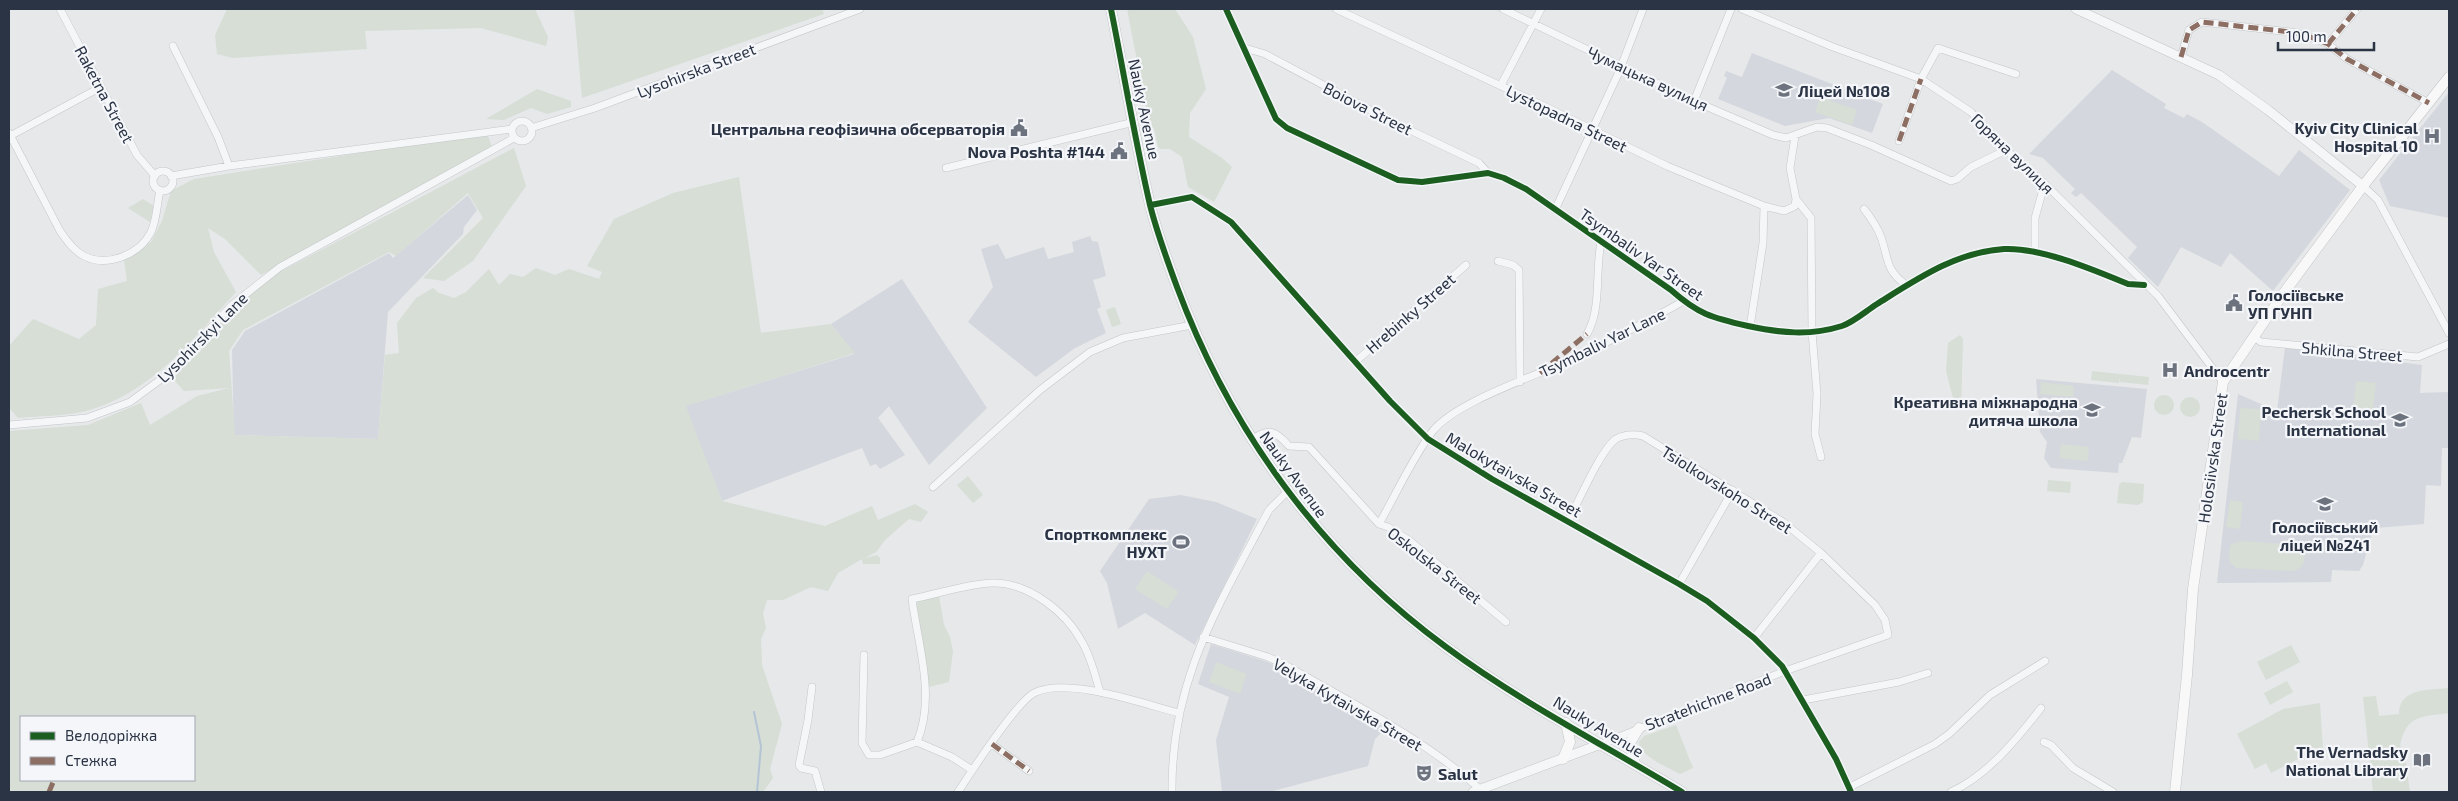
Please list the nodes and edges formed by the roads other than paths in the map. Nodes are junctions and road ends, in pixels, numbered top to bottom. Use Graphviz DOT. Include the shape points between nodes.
graph roads {
  1 [pos="60,9"];
  2 [pos="860,9"];
  3 [pos="1111,9"];
  4 [pos="1226,9"];
  5 [pos="1336,9"];
  6 [pos="1503,9"];
  7 [pos="1541,9"];
  8 [pos="1643,9"];
  9 [pos="1731,9"];
  10 [pos="1742,9"];
  11 [pos="2076,9"];
  12 [pos="2357,9"];
  13 [pos="1534,23"];
  14 [pos="2328,44"];
  15 [pos="173,46"];
  16 [pos="1246,48"];
  17 [pos="2181,57"];
  18 [pos="1620,66"];
  19 [pos="2016,74"];
  20 [pos="2449,77"];
  21 [pos="1921,79"];
  22 [pos="1501,85"];
  23 [pos="100,87"];
  24 [pos="1694,101"];
  25 [pos="2429,103"];
  26 [pos="1134,122"];
  27 [pos="512,128"];
  28 [pos="531,128"];
  29 [pos="1592,130"];
  30 [pos="490,132"];
  31 [pos="10,135"];
  32 [pos="1795,136"];
  33 [pos="514,138"];
  34 [pos="1898,141"];
  35 [pos="494,149"];
  36 [pos="2006,150"];
  37 [pos="229,166"];
  38 [pos="946,168"];
  39 [pos="1488,173"];
  40 [pos="154,176"];
  41 [pos="171,176"];
  42 [pos="2363,186"];
  43 [pos="160,190"];
  44 [pos="2042,193"];
  45 [pos="1796,199"];
  46 [pos="1150,205"];
  47 [pos="1764,206"];
  48 [pos="1864,209"];
  49 [pos="1555,210"];
  50 [pos="1600,242"];
  51 [pos="2035,251"];
  52 [pos="1498,261"];
  53 [pos="1466,265"];
  54 [pos="2144,285"];
  55 [pos="1906,286"];
  56 [pos="1684,301"];
  57 [pos="1192,325"];
  58 [pos="1750,327"];
  59 [pos="1812,332"];
  60 [pos="2449,333"];
  61 [pos="1586,334"];
  62 [pos="2254,337"];
  63 [pos="2449,344"];
  64 [pos="1355,362"];
  65 [pos="1520,382"];
  66 [pos="2223,382"];
  67 [pos="9,425"];
  68 [pos="1428,439"];
  69 [pos="1251,440"];
  70 [pos="1821,457"];
  71 [pos="933,487"];
  72 [pos="1733,490"];
  73 [pos="1287,492"];
  74 [pos="1568,521"];
  75 [pos="1379,524"];
  76 [pos="1821,552"];
  77 [pos="1679,584"];
  78 [pos="1506,622"];
  79 [pos="1888,635"];
  80 [pos="1203,636"];
  81 [pos="1754,638"];
  82 [pos="864,655"];
  83 [pos="2045,661"];
  84 [pos="1785,670"];
  85 [pos="1928,673"];
  86 [pos="812,687"];
  87 [pos="1100,692"];
  88 [pos="1803,700"];
  89 [pos="2041,708"];
  90 [pos="1178,713"];
  91 [pos="1566,723"];
  92 [pos="1639,728"];
  93 [pos="917,742"];
  94 [pos="2044,742"];
  95 [pos="992,744"];
  96 [pos="1601,744"];
  97 [pos="1563,759"];
  98 [pos="1635,764"];
  99 [pos="972,770"];
  100 [pos="1029,771"];
  101 [pos="1850,789"];
  102 [pos="1479,791"];
  103 [pos="821,792"];
  104 [pos="958,792"];
  105 [pos="1172,792"];
  106 [pos="1682,792"];
  107 [pos="1951,792"];
  108 [pos="2113,792"];
  109 [pos="2175,792"];
  1 -- 23 [label="street, Raketna Street"];
  2 -- 28 [label="street, Lysohirska Street" via="595,108"];
  3 -- 26 [label="main road, Nauky Avenue"];
  4 -- 16 [label="street, Tsymbaliv Yar Street" via="1238,38"];
  5 -- 22 [label="street, Lystopadna Street"];
  6 -- 13 [label="street, Чумацька вулиця"];
  7 -- 13 [label="street"];
  8 -- 18 [label="street"];
  9 -- 24 [label="street"];
  10 -- 21 [label="street, Горяна вулиця"];
  11 -- 17 [label="street"];
  12 -- 14 [label="street"];
  13 -- 18 [label="street, Чумацька вулиця"];
  13 -- 22 [label="street"];
  14 -- 17 [label="street" via="2291,32 2202,22 2189,30"];
  14 -- 25 [label="street" via="2347,59"];
  15 -- 37 [label="street"];
  16 -- 39 [label="street, Boiova Street" via="1265,54 1391,121 1479,163"];
  16 -- 39 [label="street, Tsymbaliv Yar Street" via="1248,60 1276,119 1287,128 1398,180 1422,182"];
  17 -- 42 [label="street" via="2212,70 2241,89"];
  18 -- 24 [label="street, Чумацька вулиця"];
  18 -- 29 [label="street"];
  19 -- 21 [label="street" via="1938,48"];
  20 -- 25 [label="main road, Holosiivska Street"];
  21 -- 34 [label="street"];
  21 -- 36 [label="street, Горяна вулиця" via="1971,112"];
  22 -- 29 [label="street, Lystopadna Street"];
  23 -- 31 [label="street"];
  23 -- 40 [label="street, Raketna Street" via="137,155"];
  24 -- 32 [label="street, Чумацька вулиця" via="1773,135"];
  25 -- 42 [label="main road, Holosiivska Street"];
  26 -- 38 [label="street"];
  26 -- 46 [label="main road, Nauky Avenue"];
  27 -- 28 [label="street" via="523,121"];
  27 -- 30 [label="street"];
  27 -- 33 [label="street"];
  28 -- 33 [label="street" via="527,140"];
  29 -- 47 [label="street, Lystopadna Street" via="1667,166"];
  29 -- 49 [label="street"];
  30 -- 35 [label="street" via="497,138"];
  30 -- 37 [label="street"];
  31 -- 43 [label="street" via="60,231 84,256 111,260 142,246 151,231"];
  32 -- 36 [label="street" via="1817,127 1827,128 1951,181"];
  32 -- 45 [label="street" via="1790,168"];
  33 -- 35 [label="street, Lysohirskyi Lane"];
  35 -- 67 [label="street, Lysohirskyi Lane" via="280,267 232,305 168,374 130,402 88,418"];
  36 -- 54 [label="street, Горяна вулиця" via="2127,264"];
  37 -- 41 [label="street"];
  39 -- 49 [label="street, Tsymbaliv Yar Street" via="1526,189"];
  40 -- 41 [label="street" via="164,172"];
  40 -- 43 [label="street" via="154,185"];
  41 -- 43 [label="street" via="171,186"];
  42 -- 60 [label="street" via="2378,200"];
  42 -- 62 [label="main road, Holosiivska Street"];
  44 -- 51 [label="street" via="2035,218"];
  45 -- 47 [label="street, Lystopadna Street" via="1790,210"];
  45 -- 59 [label="street" via="1811,218"];
  46 -- 57 [label="main road, Nauky Avenue"];
  46 -- 64 [label="street, Malokytaivska Street" via="1192,197 1231,222"];
  47 -- 58 [label="street" via="1763,243"];
  48 -- 55 [label="street" via="1875,223 1894,276"];
  49 -- 50 [label="street, Tsymbaliv Yar Street"];
  50 -- 56 [label="street, Tsymbaliv Yar Street"];
  50 -- 61 [label="street, Tsymbaliv Yar Lane" via="1596,302 1592,324"];
  51 -- 54 [label="street, Tsymbaliv Yar Street" via="2128,284"];
  51 -- 55 [label="street, Tsymbaliv Yar Street" via="2006,249 1978,254 1928,272"];
  52 -- 65 [label="street, Tsymbaliv Yar Lane" via="1519,270"];
  53 -- 64 [label="street, Hrebinky Street"];
  54 -- 66 [label="street, Горяна вулиця" via="2158,296"];
  55 -- 59 [label="street, Tsymbaliv Yar Street" via="1844,326"];
  56 -- 58 [label="street, Tsymbaliv Yar Street" via="1692,309"];
  56 -- 65 [label="street, Tsymbaliv Yar Lane" via="1579,356"];
  57 -- 69 [label="main road, Nauky Avenue" via="1212,370"];
  57 -- 71 [label="street" via="1122,338 1090,352 1040,390"];
  58 -- 59 [label="street, Tsymbaliv Yar Street" via="1791,333"];
  59 -- 70 [label="street" via="1816,374 1815,434"];
  62 -- 63 [label="street, Shkilna Street" via="2262,342 2418,357"];
  62 -- 66 [label="main road, Holosiivska Street"];
  64 -- 68 [label="street, Malokytaivska Street"];
  65 -- 68 [label="street, Tsymbaliv Yar Lane" via="1456,411 1437,426"];
  66 -- 109 [label="main road, Holosiivska Street" via="2193,589"];
  68 -- 74 [label="street, Malokytaivska Street"];
  68 -- 75 [label="street, Tsymbaliv Yar Lane"];
  69 -- 73 [label="main road, Nauky Avenue"];
  69 -- 75 [label="street, Oskolska Street" via="1264,431 1278,435 1289,446 1309,447"];
  72 -- 74 [label="street, Tsiolkovskoho Street" via="1643,436 1633,434 1611,444"];
  72 -- 76 [label="street, Tsiolkovskoho Street" via="1783,522"];
  72 -- 77 [label="street"];
  73 -- 80 [label="street" via="1269,510"];
  73 -- 91 [label="main road, Nauky Avenue" via="1334,548 1408,617 1469,663"];
  74 -- 77 [label="street, Malokytaivska Street"];
  75 -- 78 [label="street, Oskolska Street" via="1410,541"];
  76 -- 79 [label="street, Tsiolkovskoho Street" via="1875,605 1885,620"];
  76 -- 81 [label="street"];
  77 -- 81 [label="street, Malokytaivska Street" via="1707,601"];
  79 -- 84 [label="street, Stratehichne Road"];
  80 -- 90 [label="street"];
  80 -- 102 [label="street, Velyka Kytaivska Street" via="1289,667 1422,746"];
  81 -- 84 [label="street, Malokytaivska Street"];
  82 -- 93 [label="street" via="863,748 869,756 880,755"];
  83 -- 101 [label="street" via="1990,695 1935,744"];
  84 -- 88 [label="street, Malokytaivska Street"];
  84 -- 92 [label="street, Stratehichne Road"];
  85 -- 88 [label="street" via="1899,682"];
  86 -- 103 [label="street" via="799,765 815,771"];
  87 -- 90 [label="street"];
  87 -- 93 [label="street" via="1090,658 1074,629 1035,595 992,583 912,599 925,682 925,718"];
  87 -- 95 [label="street" via="1054,687 1032,694"];
  88 -- 101 [label="street, Malokytaivska Street"];
  89 -- 107 [label="street" via="2020,734 1972,781"];
  90 -- 105 [label="street"];
  91 -- 96 [label="main road, Nauky Avenue"];
  91 -- 97 [label="main road" via="1570,742"];
  92 -- 96 [label="street, Stratehichne Road"];
  92 -- 98 [label="main road" via="1630,743"];
  93 -- 99 [label="street" via="952,757"];
  94 -- 108 [label="street" via="2073,768"];
  95 -- 99 [label="street"];
  95 -- 100 [label="street"];
  96 -- 97 [label="street, Stratehichne Road"];
  96 -- 98 [label="main road, Nauky Avenue"];
  97 -- 102 [label="street, Stratehichne Road"];
  98 -- 106 [label="main road, Nauky Avenue"];
  99 -- 104 [label="street"];
}
